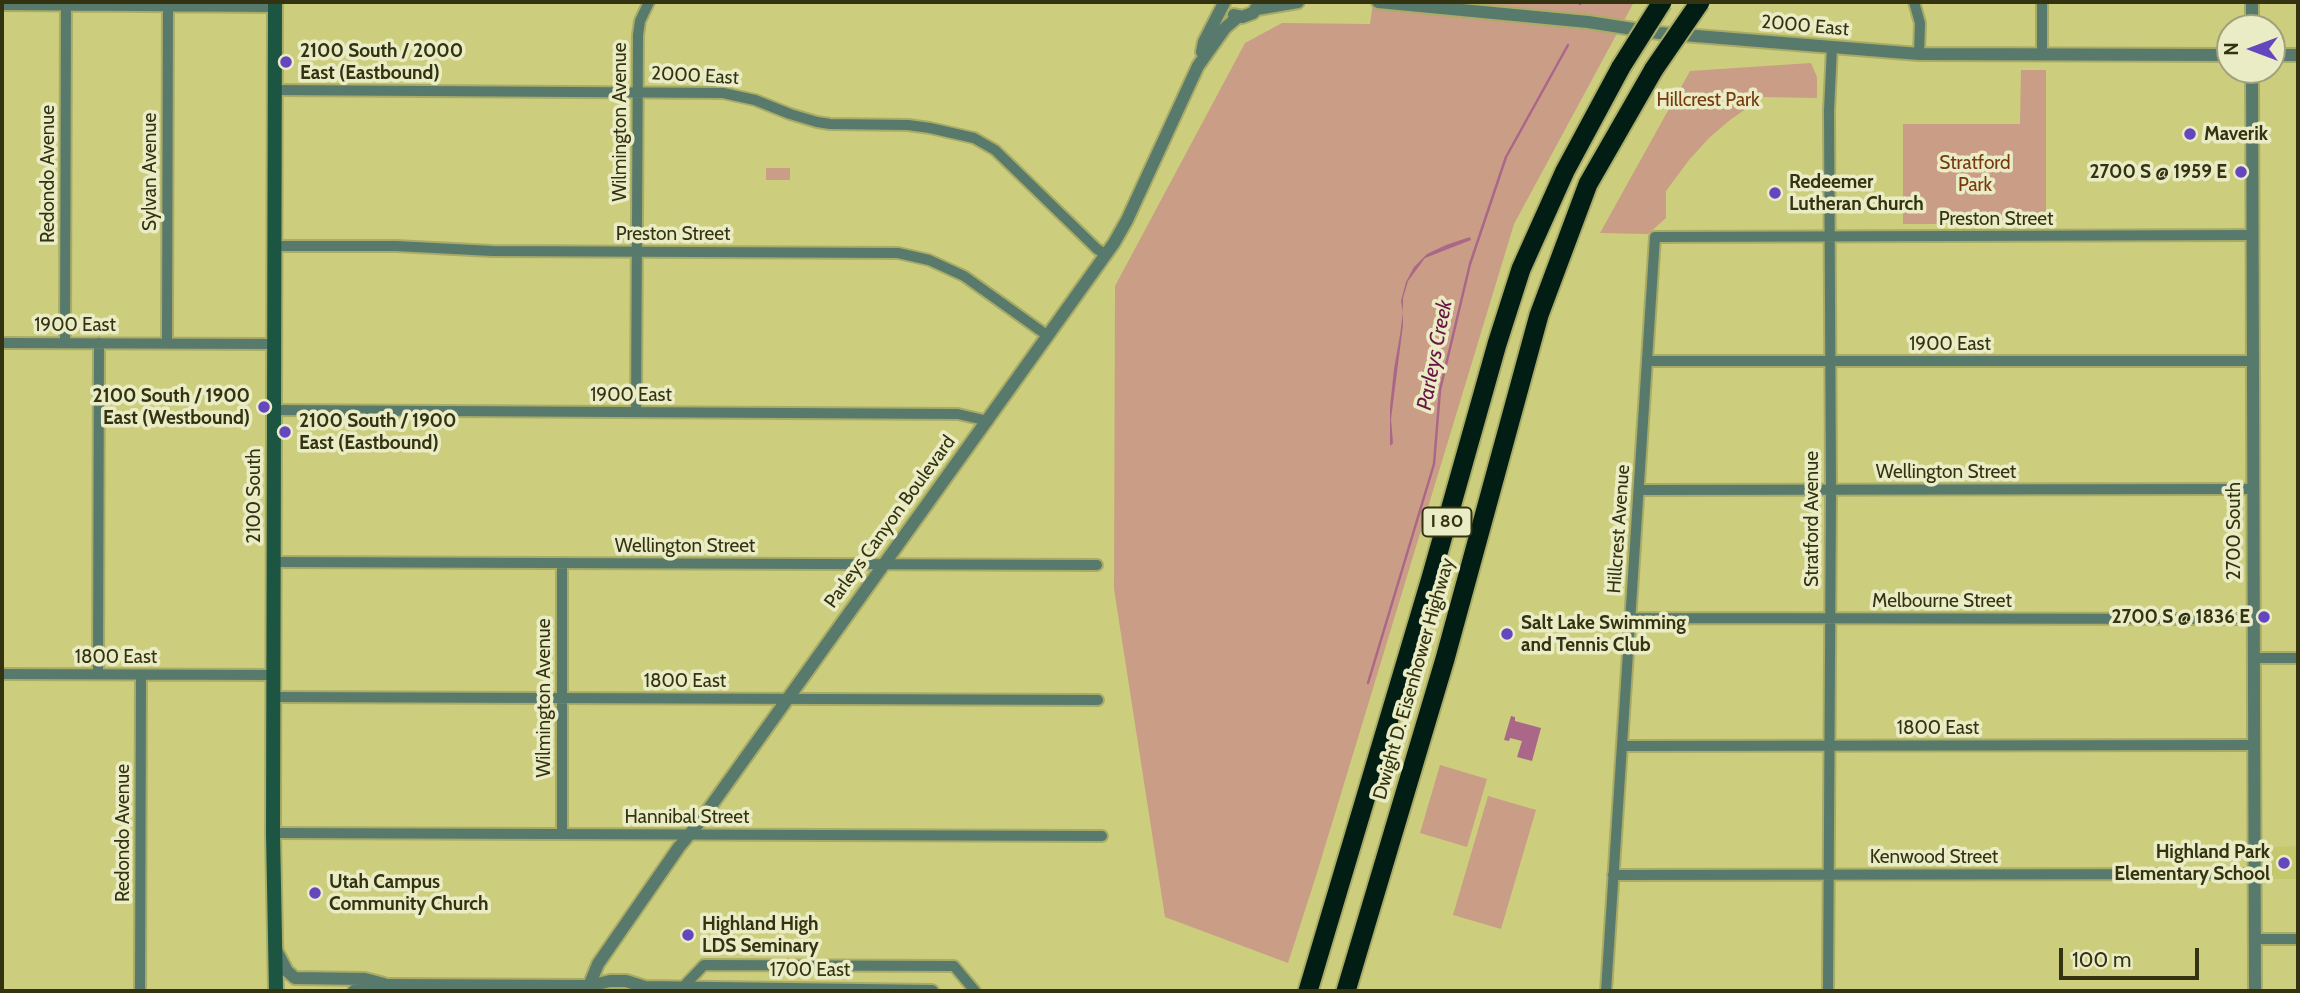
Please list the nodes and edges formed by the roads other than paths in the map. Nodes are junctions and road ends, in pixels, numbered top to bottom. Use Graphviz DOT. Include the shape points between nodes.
graph roads {
  1 [pos="649,2"];
  2 [pos="1298,2"];
  3 [pos="1378,2"];
  4 [pos="1662,2"];
  5 [pos="1700,2"];
  6 [pos="1914,2"];
  7 [pos="2042,2"];
  8 [pos="1224,3"];
  9 [pos="66,4"];
  10 [pos="168,4"];
  11 [pos="275,4"];
  12 [pos="2,5"];
  13 [pos="1258,5"];
  14 [pos="1239,16"];
  15 [pos="1832,47"];
  16 [pos="1919,54"];
  17 [pos="2042,54"];
  18 [pos="2216,55"];
  19 [pos="1198,66"];
  20 [pos="2252,84"];
  21 [pos="275,90"];
  22 [pos="637,92"];
  23 [pos="2253,235"];
  24 [pos="1655,237"];
  25 [pos="1829,237"];
  26 [pos="274,246"];
  27 [pos="637,251"];
  28 [pos="1105,254"];
  29 [pos="1048,336"];
  30 [pos="2,343"];
  31 [pos="65,343"];
  32 [pos="99,343"];
  33 [pos="167,343"];
  34 [pos="274,344"];
  35 [pos="1648,361"];
  36 [pos="1830,361"];
  37 [pos="2253,361"];
  38 [pos="274,410"];
  39 [pos="636,412"];
  40 [pos="988,421"];
  41 [pos="2253,489"];
  42 [pos="1639,490"];
  43 [pos="1831,490"];
  44 [pos="273,562"];
  45 [pos="562,563"];
  46 [pos="884,564"];
  47 [pos="1097,565"];
  48 [pos="1631,618"];
  49 [pos="1829,619"];
  50 [pos="2254,619"];
  51 [pos="2254,658"];
  52 [pos="2298,658"];
  53 [pos="2,674"];
  54 [pos="98,674"];
  55 [pos="141,674"];
  56 [pos="273,675"];
  57 [pos="273,697"];
  58 [pos="562,698"];
  59 [pos="786,699"];
  60 [pos="1098,700"];
  61 [pos="1622,746"];
  62 [pos="1829,746"];
  63 [pos="2254,746"];
  64 [pos="272,833"];
  65 [pos="562,834"];
  66 [pos="689,834"];
  67 [pos="1102,836"];
  68 [pos="1613,874"];
  69 [pos="1828,874"];
  70 [pos="2254,874"];
  71 [pos="2255,939"];
  72 [pos="2298,939"];
  73 [pos="275,949"];
  74 [pos="388,985"];
  75 [pos="589,986"];
  76 [pos="645,987"];
  77 [pos="683,987"];
  78 [pos="140,991"];
  79 [pos="276,991"];
  80 [pos="354,991"];
  81 [pos="608,991"];
  82 [pos="628,991"];
  83 [pos="932,991"];
  84 [pos="975,991"];
  85 [pos="1308,991"];
  86 [pos="1346,991"];
  87 [pos="1606,991"];
  88 [pos="1828,991"];
  89 [pos="2255,991"];
  1 -- 22 [label="street, Wilmington Avenue" via="638,30"];
  2 -- 13 [label="street"];
  3 -- 15 [label="street, 2000 East"];
  4 -- 85 [label="highway, Dwight D. Eisenhower Highway / I 80, bridge" via="1565,171 1521,269"];
  5 -- 86 [label="highway, Dwight D. Eisenhower Highway / I 80, bridge" via="1654,69 1588,184 1539,315"];
  6 -- 16 [label="street" via="1920,23"];
  7 -- 17 [label="street"];
  8 -- 14 [label="street"];
  8 -- 19 [label="street, Parleys Canyon Boulevard" via="1204,42"];
  9 -- 10 [label="street"];
  9 -- 12 [label="street"];
  9 -- 31 [label="street, Redondo Avenue"];
  10 -- 11 [label="street"];
  10 -- 33 [label="street, Sylvan Avenue"];
  11 -- 21 [label="main road, 2100 South"];
  13 -- 14 [label="street" via="1247,16"];
  14 -- 19 [label="street, Parleys Canyon Boulevard" via="1225,27"];
  15 -- 16 [label="street, 2000 East"];
  15 -- 25 [label="street, Stratford Avenue"];
  16 -- 17 [label="street, 2000 East"];
  17 -- 18 [label="street, 2000 East"];
  19 -- 28 [label="street, Parleys Canyon Boulevard" via="1127,220"];
  20 -- 23 [label="street, 2700 South"];
  21 -- 22 [label="street, 2000 East"];
  21 -- 26 [label="main road, 2100 South"];
  22 -- 27 [label="street, Wilmington Avenue"];
  22 -- 28 [label="street, 2000 East" via="723,93 817,122 908,125 974,138 1006,159"];
  23 -- 25 [label="street, Preston Street"];
  23 -- 37 [label="street, 2700 South"];
  24 -- 25 [label="street, Preston Street"];
  24 -- 35 [label="street, Hillcrest Avenue"];
  25 -- 36 [label="street, Stratford Avenue"];
  26 -- 27 [label="street, Preston Street"];
  26 -- 34 [label="main road, 2100 South"];
  27 -- 29 [label="street, Preston Street" via="908,255 964,276"];
  27 -- 39 [label="street, Wilmington Avenue"];
  28 -- 29 [label="street, Parleys Canyon Boulevard"];
  29 -- 40 [label="street, Parleys Canyon Boulevard"];
  30 -- 31 [label="street, 1900 East"];
  31 -- 32 [label="street, 1900 East"];
  32 -- 33 [label="street, 1900 East"];
  32 -- 54 [label="street"];
  33 -- 34 [label="street, 1900 East"];
  34 -- 38 [label="main road, 2100 South"];
  35 -- 36 [label="street, 1900 East"];
  35 -- 42 [label="street, Hillcrest Avenue"];
  36 -- 37 [label="street, 1900 East"];
  36 -- 43 [label="street, Stratford Avenue"];
  37 -- 41 [label="street, 2700 South"];
  38 -- 39 [label="street, 1900 East"];
  38 -- 44 [label="main road, 2100 South"];
  39 -- 40 [label="street, 1900 East" via="958,414"];
  40 -- 46 [label="street, Parleys Canyon Boulevard"];
  41 -- 43 [label="street, Wellington Street"];
  41 -- 50 [label="street, 2700 South"];
  42 -- 43 [label="street, Wellington Street"];
  42 -- 48 [label="street, Hillcrest Avenue"];
  43 -- 49 [label="street, Stratford Avenue"];
  44 -- 45 [label="street, Wellington Street"];
  44 -- 56 [label="main road, 2100 South"];
  45 -- 46 [label="street, Wellington Street"];
  45 -- 58 [label="street, Wilmington Avenue"];
  46 -- 47 [label="street, Wellington Street"];
  46 -- 59 [label="street, Parleys Canyon Boulevard"];
  48 -- 49 [label="street, Melbourne Street"];
  48 -- 61 [label="street, Hillcrest Avenue"];
  49 -- 50 [label="street, Melbourne Street"];
  49 -- 62 [label="street, Stratford Avenue"];
  50 -- 51 [label="street, 2700 South"];
  51 -- 52 [label="street"];
  51 -- 63 [label="street, 2700 South"];
  53 -- 54 [label="street, 1800 East"];
  54 -- 55 [label="street, 1800 East"];
  55 -- 56 [label="street, 1800 East"];
  55 -- 78 [label="street, Redondo Avenue"];
  56 -- 57 [label="main road, 2100 South"];
  57 -- 58 [label="street, 1800 East"];
  57 -- 64 [label="main road, 2100 South"];
  58 -- 59 [label="street, 1800 East"];
  58 -- 65 [label="street, Wilmington Avenue"];
  59 -- 60 [label="street, 1800 East"];
  59 -- 66 [label="street, Parleys Canyon Boulevard"];
  61 -- 62 [label="street, 1800 East"];
  61 -- 68 [label="street, Hillcrest Avenue"];
  62 -- 63 [label="street, 1800 East"];
  62 -- 69 [label="street, Stratford Avenue"];
  63 -- 70 [label="street, 2700 South"];
  64 -- 65 [label="street, Hannibal Street"];
  64 -- 73 [label="main road, 2100 South"];
  65 -- 66 [label="street, Hannibal Street"];
  66 -- 67 [label="street, Hannibal Street"];
  66 -- 75 [label="street, Parleys Canyon Boulevard" via="598,964"];
  68 -- 69 [label="street, Kenwood Street"];
  68 -- 87 [label="street, Hillcrest Avenue"];
  69 -- 70 [label="street, Kenwood Street"];
  69 -- 88 [label="street, Stratford Avenue"];
  70 -- 71 [label="street, 2700 South"];
  71 -- 72 [label="street"];
  71 -- 89 [label="street, 2700 South"];
  73 -- 74 [label="street" via="295,978 365,979"];
  73 -- 79 [label="main road, 2100 South"];
  74 -- 75 [label="street, 1700 East"];
  74 -- 80 [label="street, 1700 East"];
  75 -- 76 [label="street, 1700 East" via="626,981"];
  75 -- 81 [label="street, 1700 East"];
  76 -- 77 [label="street, 1700 East"];
  76 -- 82 [label="street, 1700 East"];
  77 -- 83 [label="street, 1700 East"];
  77 -- 84 [label="street" via="704,965 954,966"];
}
